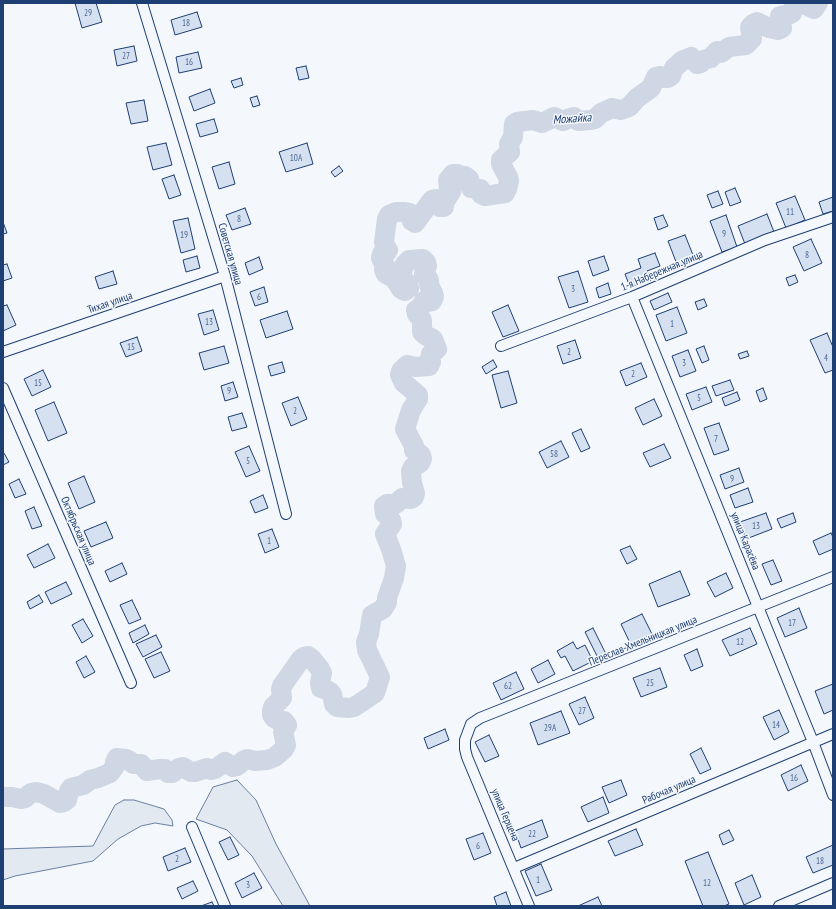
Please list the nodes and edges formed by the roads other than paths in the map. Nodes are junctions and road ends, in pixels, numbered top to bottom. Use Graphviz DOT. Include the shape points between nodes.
graph roads {
  1 [pos="142,3"];
  2 [pos="833,217"];
  3 [pos="225,276"];
  4 [pos="632,297"];
  5 [pos="501,346"];
  6 [pos="3,352"];
  7 [pos="3,388"];
  8 [pos="286,514"];
  9 [pos="833,577"];
  10 [pos="759,607"];
  11 [pos="131,683"];
  12 [pos="467,733"];
  13 [pos="833,734"];
  14 [pos="813,742"];
  15 [pos="833,795"];
  16 [pos="192,827"];
  17 [pos="514,868"];
  18 [pos="833,883"];
  19 [pos="225,906"];
  20 [pos="529,906"];
  21 [pos="778,906"];
  1 -- 3 [label="street, Советская улица"];
  2 -- 4 [label="street, 1-я Набережная улица" via="765,240"];
  3 -- 6 [label="street, Тихая улица"];
  3 -- 8 [label="street, Советская улица"];
  4 -- 5 [label="street, 1-я Набережная улица"];
  4 -- 10 [label="street, улица Карасёва"];
  7 -- 11 [label="street, Октябрьская улица"];
  9 -- 10 [label="street, Переслав-Хмельницкая улица"];
  10 -- 12 [label="street, Переслав-Хмельницкая улица" via="480,718 471,724"];
  10 -- 14 [label="street, улица Карасёва"];
  12 -- 17 [label="street, улица Герцена" via="467,757"];
  13 -- 14 [label="street, Рабочая улица"];
  14 -- 15 [label="street, улица Карасёва"];
  14 -- 17 [label="street, Рабочая улица"];
  16 -- 19 [label="street"];
  17 -- 20 [label="street, улица Герцена"];
  18 -- 21 [label="street"];
}
